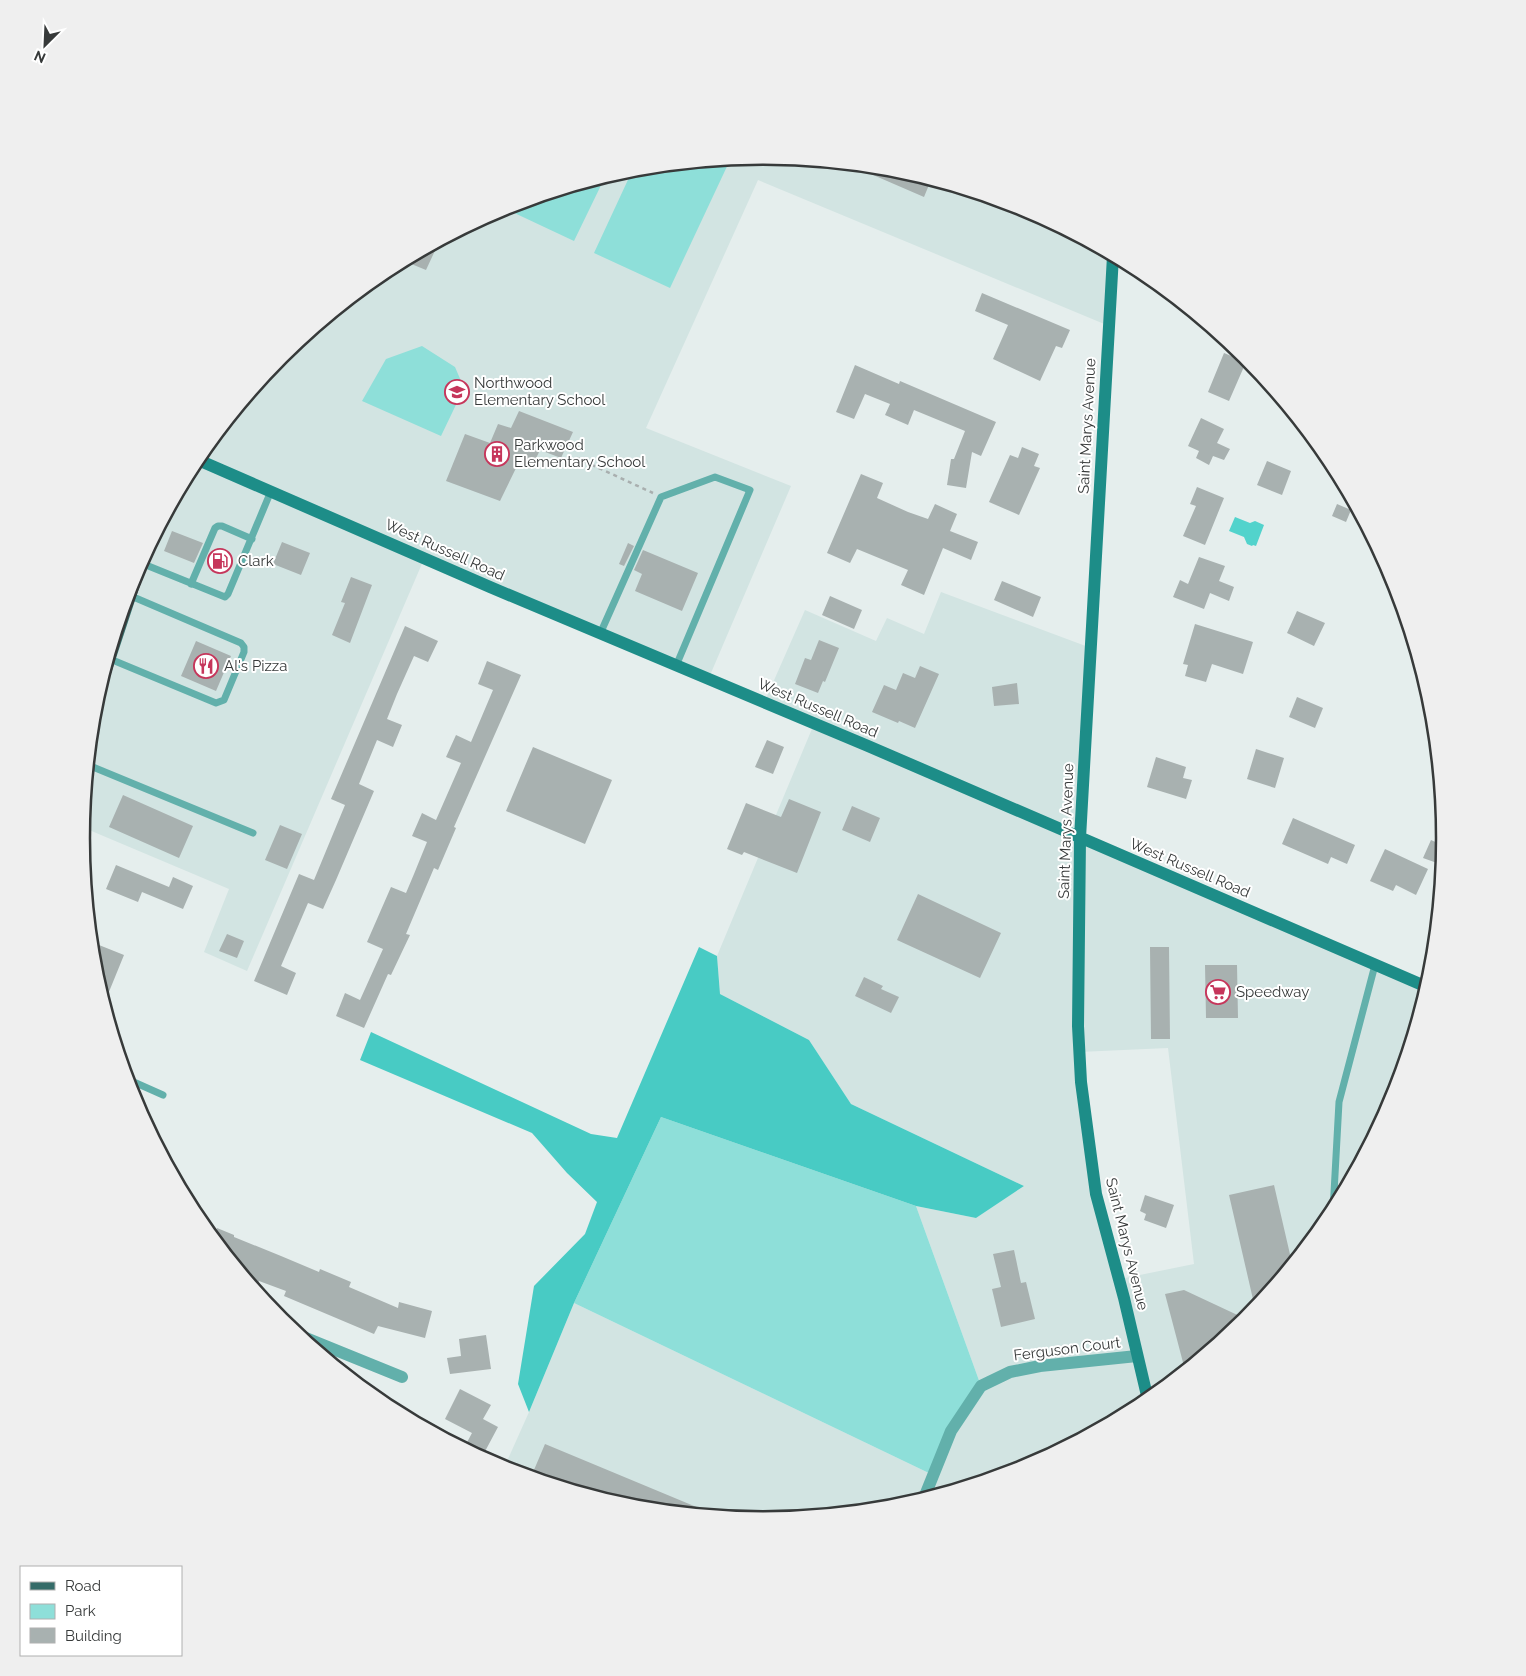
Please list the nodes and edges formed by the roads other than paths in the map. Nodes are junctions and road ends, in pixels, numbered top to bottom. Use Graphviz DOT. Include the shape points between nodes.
graph roads {
  1 [pos="1113,263"];
  2 [pos="204,463"];
  3 [pos="271,492"];
  4 [pos="252,539"];
  5 [pos="148,564"];
  6 [pos="192,584"];
  7 [pos="135,598"];
  8 [pos="600,634"];
  9 [pos="114,661"];
  10 [pos="676,666"];
  11 [pos="94,767"];
  12 [pos="253,833"];
  13 [pos="1080,838"];
  14 [pos="1375,965"];
  15 [pos="1420,984"];
  16 [pos="136,1083"];
  17 [pos="163,1095"];
  18 [pos="1334,1194"];
  19 [pos="318,1343"];
  20 [pos="1137,1356"];
  21 [pos="402,1377"];
  22 [pos="1146,1392"];
  23 [pos="927,1490"];
  1 -- 13 [label="main road, Saint Marys Avenue"];
  2 -- 3 [label="main road, West Russell Road"];
  3 -- 4 [label="lane"];
  3 -- 8 [label="main road, West Russell Road"];
  4 -- 6 [label="lane" via="225,597"];
  4 -- 6 [label="lane" via="222,526 215,528"];
  5 -- 6 [label="lane"];
  7 -- 9 [label="lane" via="241,642 244,652 224,700 216,702"];
  8 -- 10 [label="main road, West Russell Road"];
  8 -- 10 [label="lane" via="661,497 715,477 750,490"];
  10 -- 13 [label="main road, West Russell Road"];
  11 -- 12 [label="lane"];
  13 -- 14 [label="main road, West Russell Road"];
  13 -- 20 [label="main road, Saint Marys Avenue" via="1078,1000 1081,1082 1096,1194"];
  14 -- 15 [label="main road, West Russell Road"];
  14 -- 18 [label="lane" via="1339,1102"];
  16 -- 17 [label="lane"];
  19 -- 21 [label="street"];
  20 -- 22 [label="main road, Saint Marys Avenue"];
  20 -- 23 [label="street, Ferguson Court" via="1040,1366 1010,1372 981,1386 951,1431"];
}
